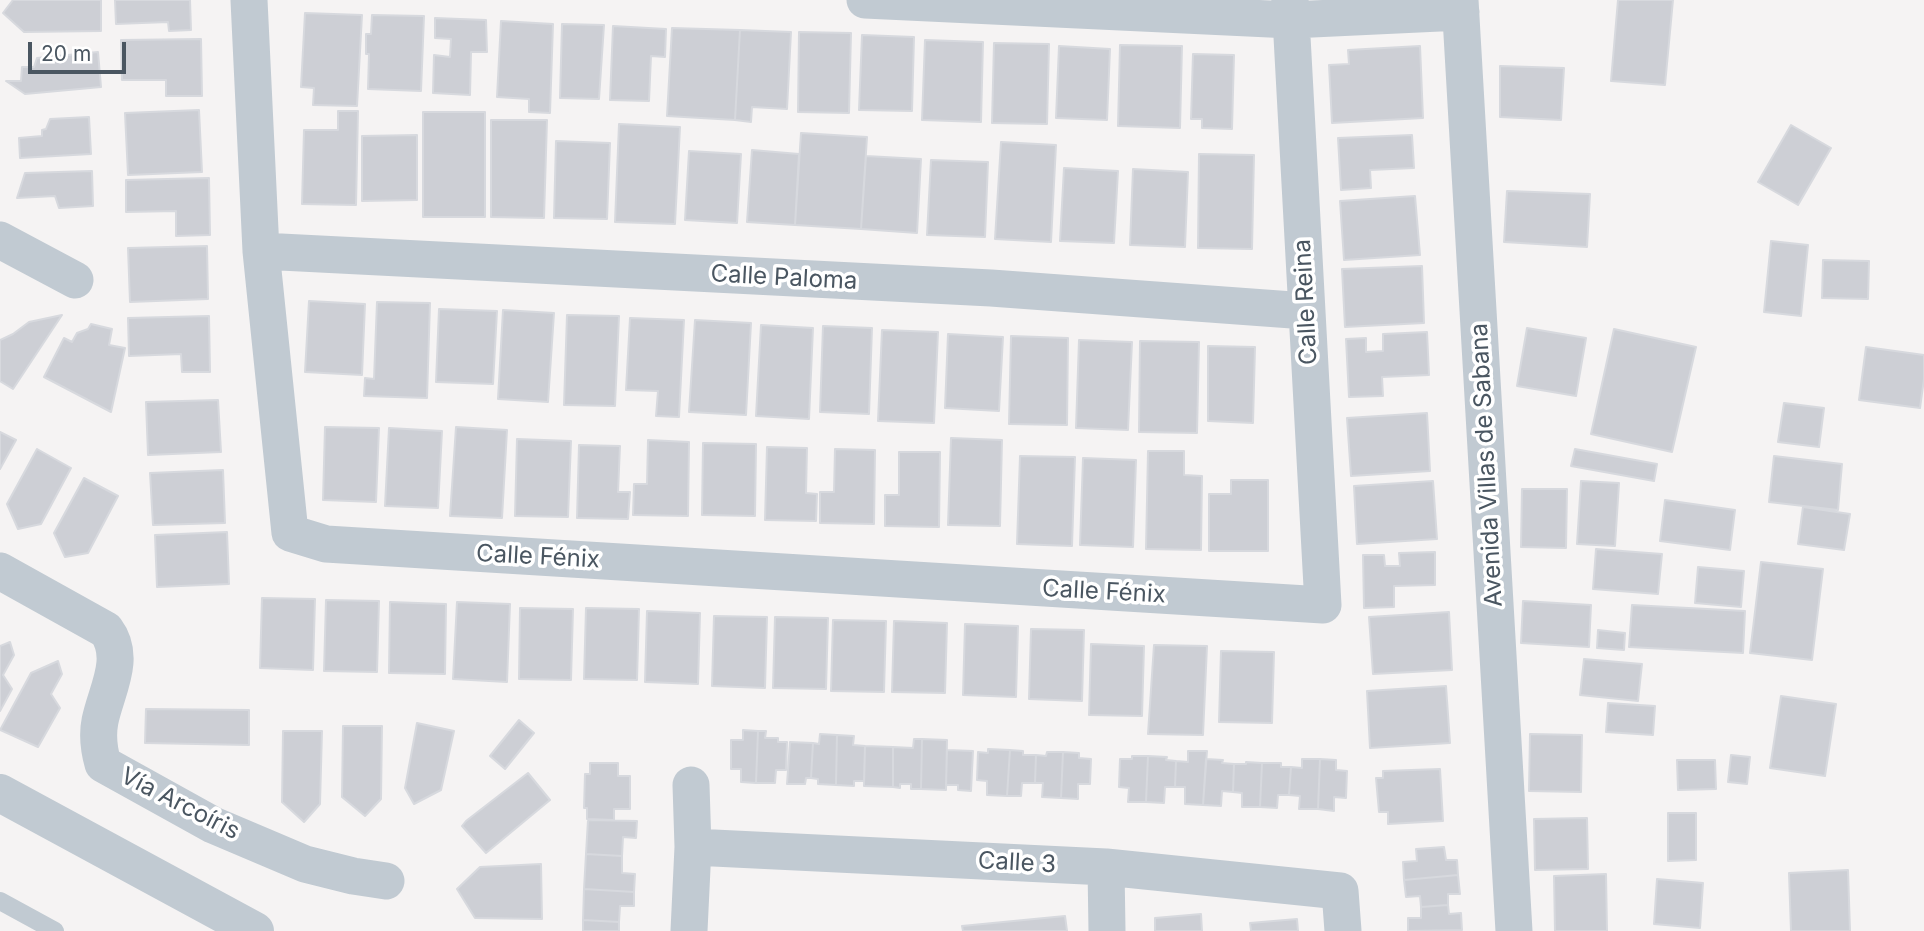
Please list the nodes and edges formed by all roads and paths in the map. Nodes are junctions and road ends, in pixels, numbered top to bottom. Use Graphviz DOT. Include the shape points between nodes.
graph roads {
  1 [pos="249,0"];
  2 [pos="866,0"];
  3 [pos="1461,6"];
  4 [pos="1291,10"];
  5 [pos="0,240"];
  6 [pos="261,251"];
  7 [pos="75,281"];
  8 [pos="1306,312"];
  9 [pos="0,571"];
  10 [pos="1323,605"];
  11 [pos="691,785"];
  12 [pos="0,793"];
  13 [pos="693,847"];
  14 [pos="1106,867"];
  15 [pos="386,881"];
  16 [pos="0,901"];
  17 [pos="55,931"];
  18 [pos="255,931"];
  19 [pos="689,931"];
  20 [pos="1107,931"];
  21 [pos="1343,931"];
  22 [pos="1514,931"];
  1 -- 6 [label="street, Calle Fénix"];
  2 -- 4 [label="street"];
  3 -- 4 [label="street"];
  3 -- 22 [label="street, Avenida Villas de Sabana"];
  4 -- 8 [label="street, Calle Reina"];
  5 -- 7 [label="street"];
  6 -- 8 [label="street, Calle Paloma" via="990,288"];
  6 -- 10 [label="street, Calle Fénix" via="290,534 326,544"];
  8 -- 10 [label="street, Calle Reina"];
  9 -- 15 [label="street, Vía Arcoíris" via="106,630 112,638 115,667 98,745 103,764 214,825 305,864"];
  11 -- 13 [label="street"];
  12 -- 18 [label="street"];
  13 -- 14 [label="street, Calle 3"];
  13 -- 19 [label="street"];
  14 -- 20 [label="street"];
  14 -- 21 [label="street, Calle 3" via="1340,891"];
  16 -- 17 [label="lane"];
}
